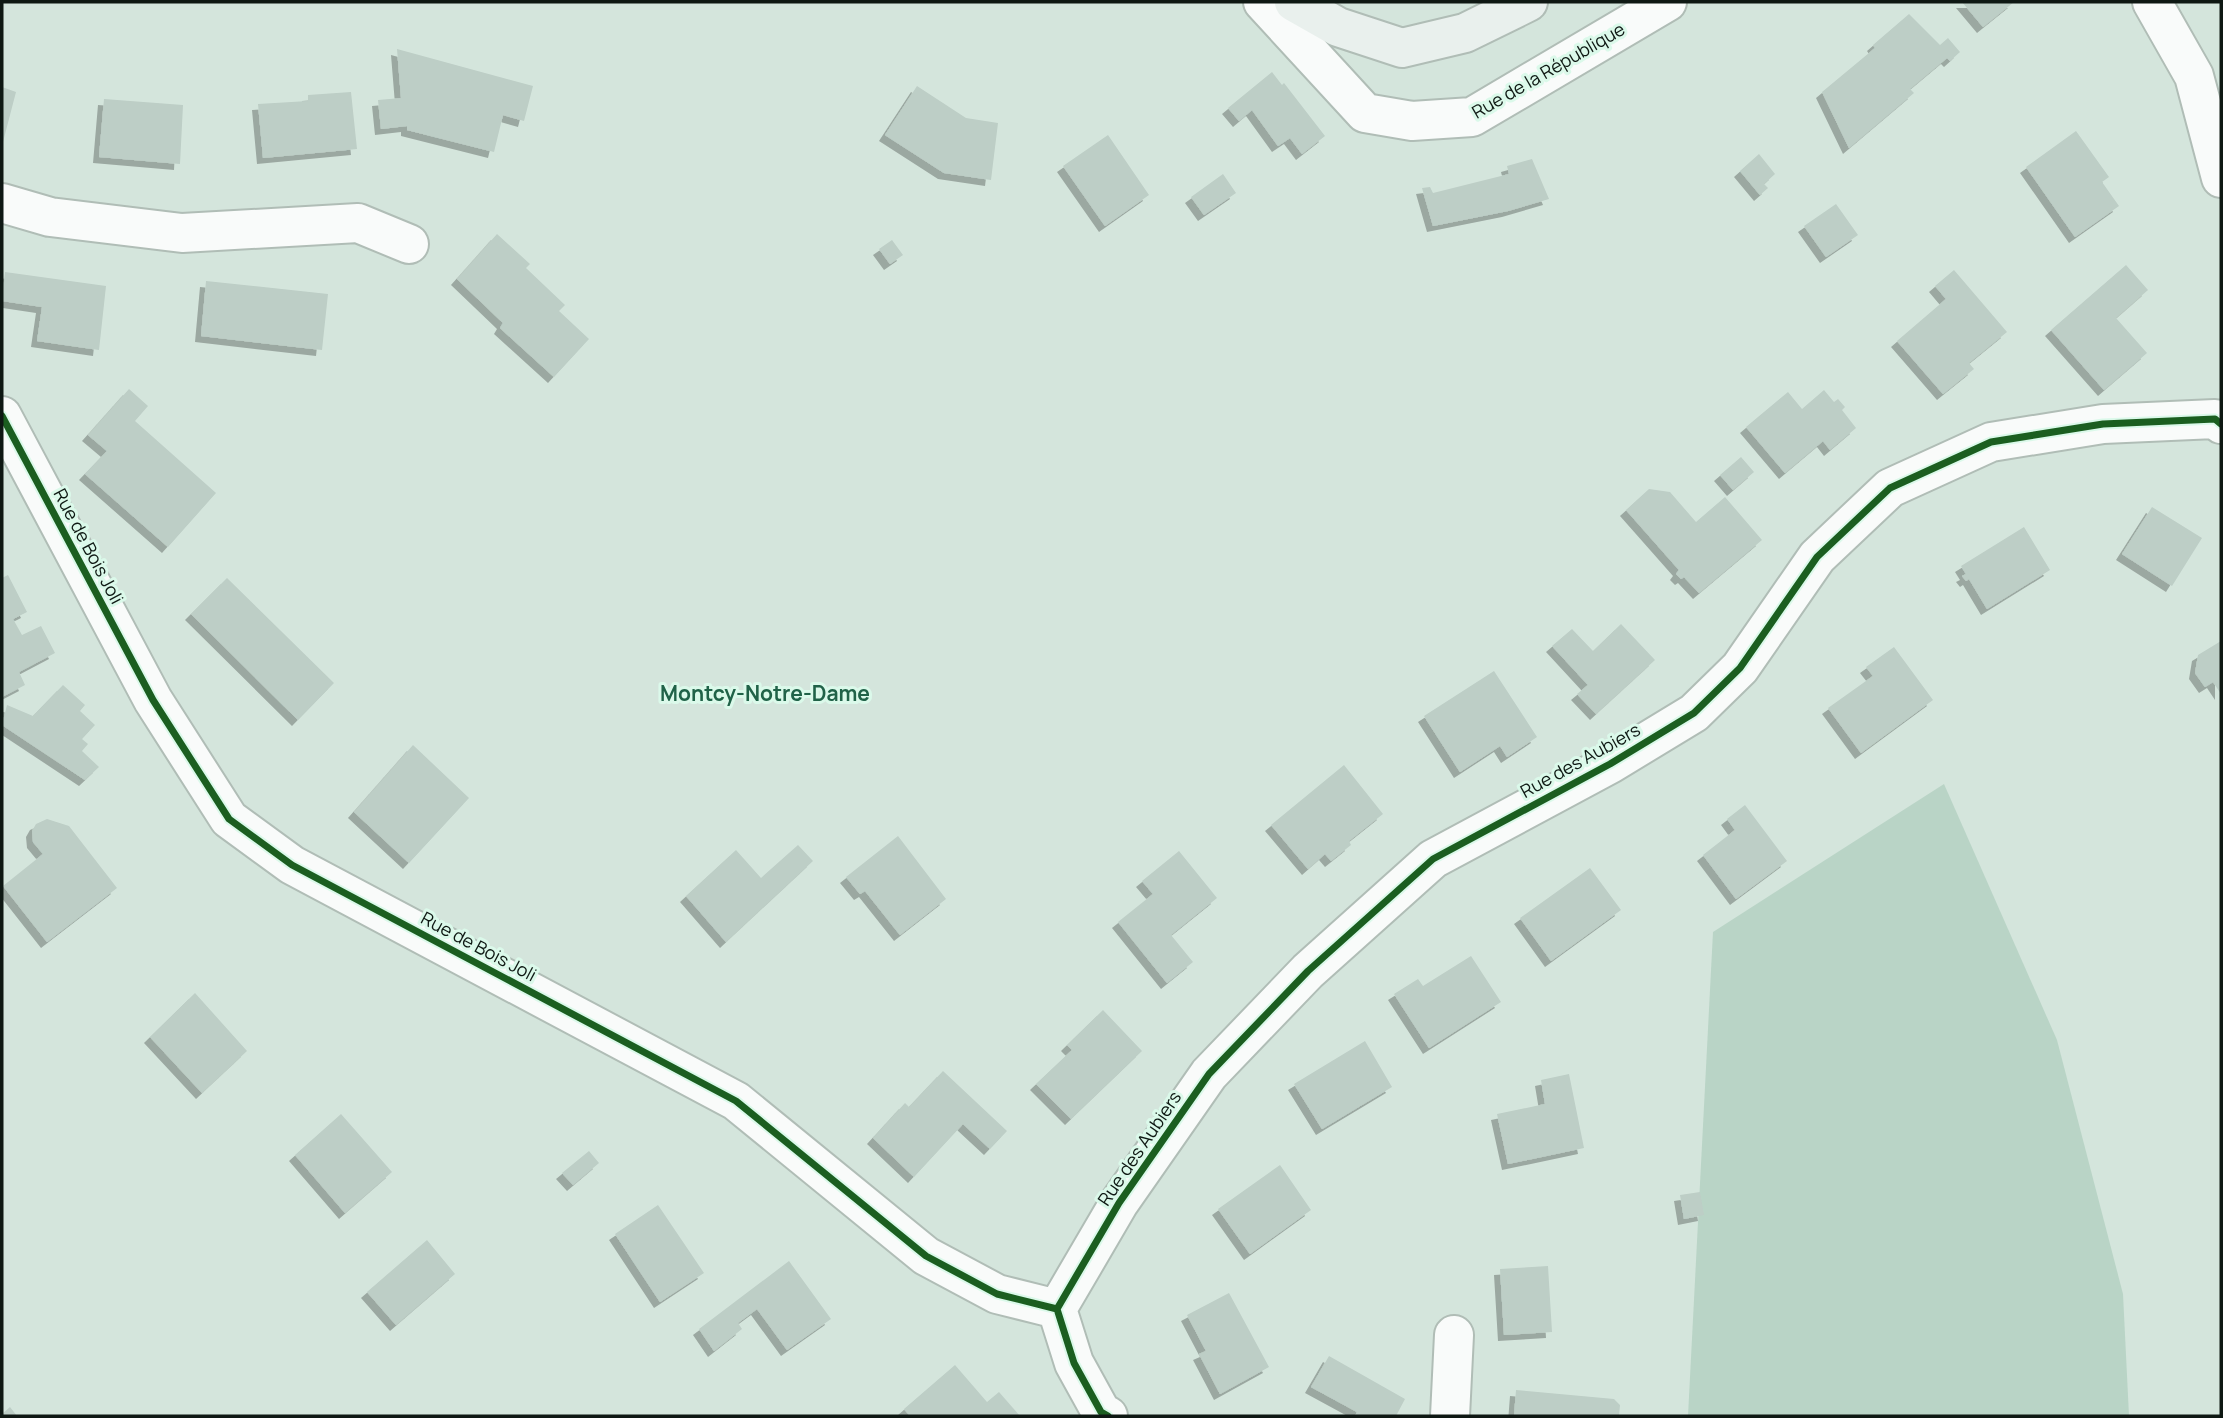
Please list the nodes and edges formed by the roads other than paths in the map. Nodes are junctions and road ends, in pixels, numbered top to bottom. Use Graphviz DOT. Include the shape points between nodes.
graph roads {
  1 [pos="1263,2"];
  2 [pos="1294,2"];
  3 [pos="1528,2"];
  4 [pos="1667,2"];
  5 [pos="2152,2"];
  6 [pos="2221,178"];
  7 [pos="2,203"];
  8 [pos="409,244"];
  9 [pos="2219,414"];
  10 [pos="2,416"];
  11 [pos="1058,1309"];
  12 [pos="1454,1335"];
  13 [pos="1103,1415"];
  14 [pos="1450,1416"];
  1 -- 4 [label="street, Rue de la République" via="1365,113 1412,121 1472,117"];
  2 -- 3 [label="street" via="1338,27 1402,48 1465,33"];
  5 -- 6 [label="street" via="2194,76"];
  7 -- 8 [label="street" via="50,217 182,233 358,223"];
  9 -- 11 [label="street, Rue des Aubiers" via="2103,424 1991,442 1890,488 1816,557 1740,668 1693,713 1610,764 1433,859 1308,971 1209,1074 1119,1203"];
  10 -- 11 [label="street, Rue de Bois Joli" via="153,699 229,819 292,865 736,1101 926,1256 997,1294"];
  11 -- 13 [label="street" via="1074,1363"];
  12 -- 14 [label="street"];
}
